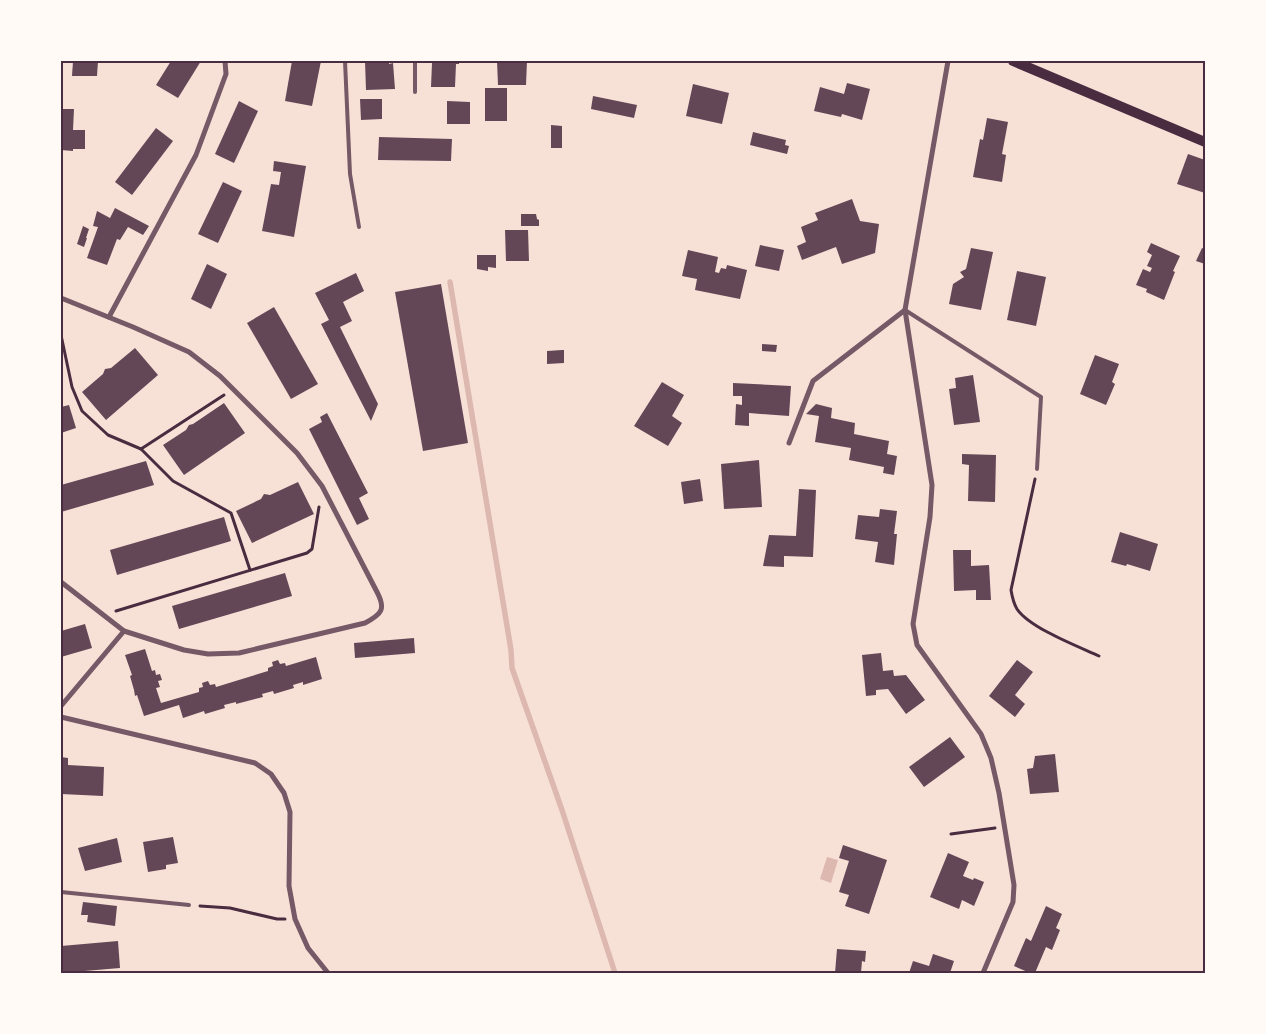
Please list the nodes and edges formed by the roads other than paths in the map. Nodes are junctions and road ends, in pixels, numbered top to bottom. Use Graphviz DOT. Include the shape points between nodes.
graph roads {
  1 [pos="225,61"];
  2 [pos="345,61"];
  3 [pos="415,61"];
  4 [pos="948,61"];
  5 [pos="1013,61"];
  6 [pos="415,92"];
  7 [pos="1205,142"];
  8 [pos="360,227"];
  9 [pos="61,298"];
  10 [pos="904,310"];
  11 [pos="109,317"];
  12 [pos="789,443"];
  13 [pos="1037,469"];
  14 [pos="61,582"];
  15 [pos="124,631"];
  16 [pos="61,706"];
  17 [pos="61,717"];
  18 [pos="61,892"];
  19 [pos="189,905"];
  20 [pos="328,973"];
  21 [pos="983,973"];
  1 -- 11 [label="street" via="226,74 196,155"];
  2 -- 8 [label="lane" via="350,174"];
  3 -- 6 [label="lane"];
  4 -- 10 [label="street"];
  5 -- 7 [label="main road"];
  9 -- 11 [label="street"];
  10 -- 12 [label="street" via="813,381"];
  10 -- 13 [label="lane" via="1041,398"];
  10 -- 21 [label="street" via="932,485 914,634 917,645 981,734 991,758 1014,885 1013,902"];
  11 -- 15 [label="street" via="189,352 220,376 297,453 322,486 382,602 377,617 365,623 239,653 208,654 184,650"];
  14 -- 15 [label="street"];
  15 -- 16 [label="street"];
  17 -- 20 [label="street" via="255,763 271,774 284,793 290,812 289,886 295,919 308,948"];
  18 -- 19 [label="lane"];
}
